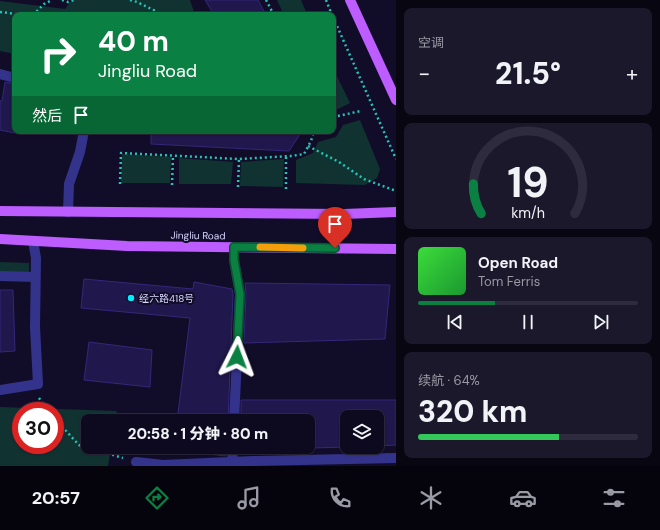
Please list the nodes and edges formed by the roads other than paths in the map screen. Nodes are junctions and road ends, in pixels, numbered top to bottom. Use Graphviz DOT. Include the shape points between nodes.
graph roads {
  1 [pos="350,0"];
  2 [pos="0,74"];
  3 [pos="12,77"];
  4 [pos="396,100"];
  5 [pos="83,134"];
  6 [pos="0,211"];
  7 [pos="68,212"];
  8 [pos="396,212"];
  9 [pos="0,239"];
  10 [pos="33,241"];
  11 [pos="234,247"];
  12 [pos="396,249"];
  13 [pos="0,276"];
  14 [pos="35,277"];
  15 [pos="0,390"];
  16 [pos="234,414"];
  17 [pos="233,454"];
  18 [pos="396,458"];
  19 [pos="136,462"];
  20 [pos="232,462"];
  1 -- 4 [label="main road"];
  2 -- 3 [label="street"];
  5 -- 7 [label="street" via="69,184"];
  6 -- 7 [label="main road"];
  7 -- 8 [label="main road"];
  9 -- 10 [label="main road, Jingliu Road"];
  10 -- 11 [label="main road, Jingliu Road" via="127,246"];
  10 -- 14 [label="street" via="36,258"];
  11 -- 12 [label="main road, Jingliu Road"];
  11 -- 16 [label="street" via="240,294"];
  13 -- 14 [label="street"];
  14 -- 15 [label="street" via="38,384"];
  17 -- 20 [label="street"];
  18 -- 20 [label="street"];
  19 -- 20 [label="street" via="164,465"];
}
